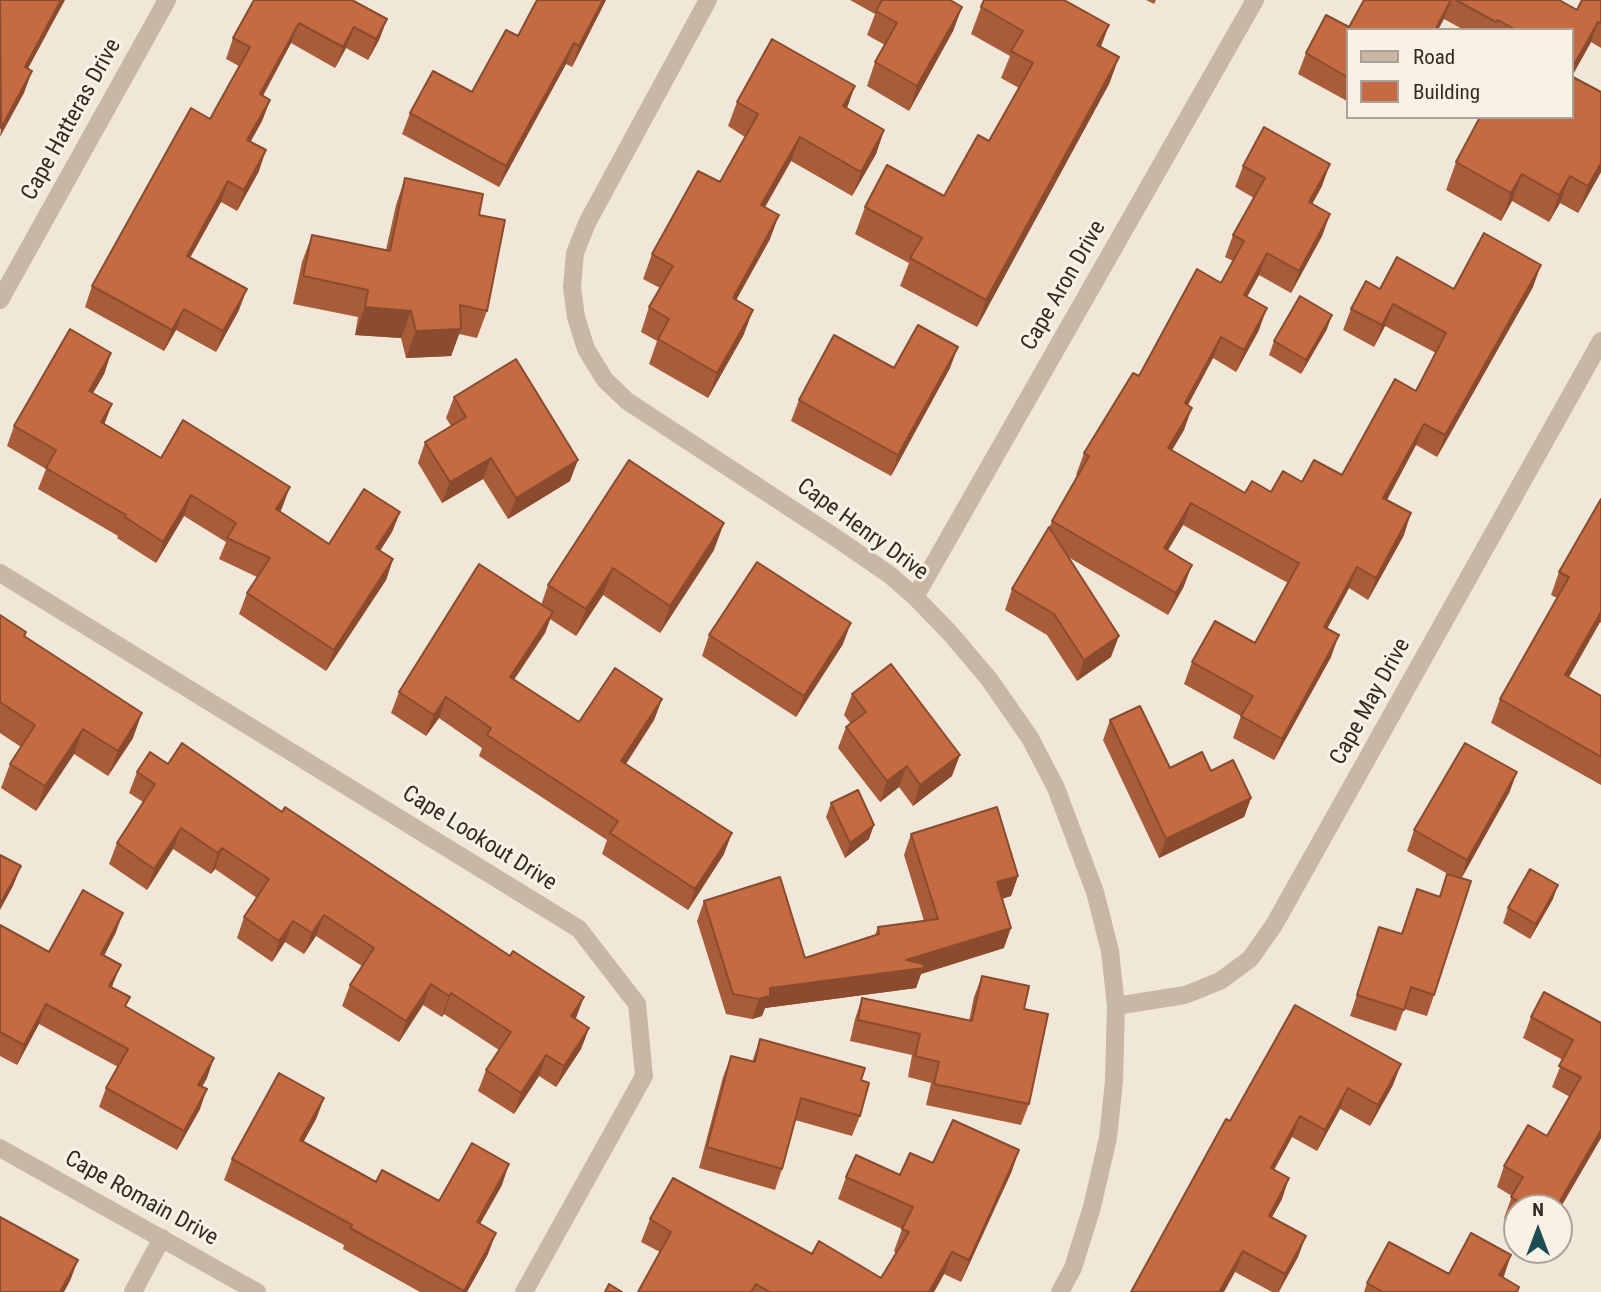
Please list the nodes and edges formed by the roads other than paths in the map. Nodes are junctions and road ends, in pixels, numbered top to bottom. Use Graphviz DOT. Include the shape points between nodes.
graph roads {
  1 [pos="167,0"];
  2 [pos="708,0"];
  3 [pos="1255,0"];
  4 [pos="0,300"];
  5 [pos="1601,341"];
  6 [pos="0,573"];
  7 [pos="915,597"];
  8 [pos="1116,1006"];
  9 [pos="0,1148"];
  10 [pos="162,1238"];
  11 [pos="132,1292"];
  12 [pos="257,1292"];
  13 [pos="524,1292"];
  14 [pos="1060,1292"];
  1 -- 4 [label="street, Cape Hatteras Drive"];
  2 -- 7 [label="street, Cape Henry Drive" via="575,253 572,287 586,349 605,380 626,401 834,536"];
  3 -- 7 [label="street, Cape Aron Drive"];
  5 -- 8 [label="street, Cape May Drive" via="1274,925 1250,959 1220,981 1185,995"];
  6 -- 13 [label="street, Cape Lookout Drive" via="579,929 637,1004 644,1076"];
  7 -- 8 [label="street, Cape Henry Drive" via="989,679 1030,738 1056,788 1095,892 1110,951"];
  8 -- 14 [label="street, Cape Henry Drive" via="1108,1138 1093,1207"];
  9 -- 10 [label="street, Cape Romain Drive"];
  10 -- 11 [label="street"];
  10 -- 12 [label="street, Cape Romain Drive"];
}
